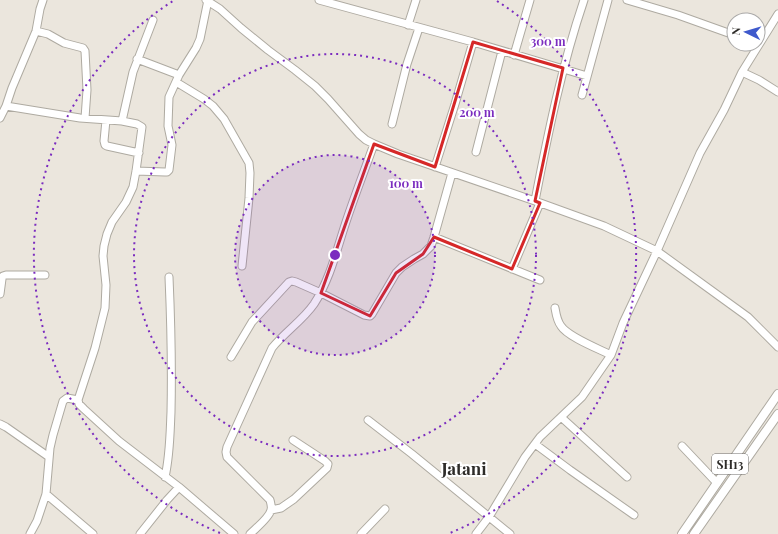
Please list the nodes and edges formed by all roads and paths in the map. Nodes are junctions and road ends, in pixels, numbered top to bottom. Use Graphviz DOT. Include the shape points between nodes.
graph roads {
  1 [pos="43,0"];
  2 [pos="208,0"];
  3 [pos="319,0"];
  4 [pos="416,0"];
  5 [pos="530,0"];
  6 [pos="584,0"];
  7 [pos="608,0"];
  8 [pos="627,0"];
  9 [pos="778,14"];
  10 [pos="153,20"];
  11 [pos="408,25"];
  12 [pos="419,28"];
  13 [pos="36,30"];
  14 [pos="726,32"];
  15 [pos="766,32"];
  16 [pos="473,42"];
  17 [pos="502,51"];
  18 [pos="754,52"];
  19 [pos="514,55"];
  20 [pos="137,59"];
  21 [pos="563,68"];
  22 [pos="742,72"];
  23 [pos="587,76"];
  24 [pos="177,78"];
  25 [pos="778,92"];
  26 [pos="582,95"];
  27 [pos="6,106"];
  28 [pos="0,118"];
  29 [pos="85,118"];
  30 [pos="106,120"];
  31 [pos="122,121"];
  32 [pos="392,124"];
  33 [pos="374,144"];
  34 [pos="139,152"];
  35 [pos="476,152"];
  36 [pos="435,167"];
  37 [pos="136,170"];
  38 [pos="452,172"];
  39 [pos="537,202"];
  40 [pos="434,237"];
  41 [pos="657,251"];
  42 [pos="242,266"];
  43 [pos="512,269"];
  44 [pos="45,275"];
  45 [pos="169,277"];
  46 [pos="540,280"];
  47 [pos="321,292"];
  48 [pos="0,294"];
  49 [pos="555,308"];
  50 [pos="778,347"];
  51 [pos="611,355"];
  52 [pos="231,356"];
  53 [pos="778,394"];
  54 [pos="78,400"];
  55 [pos="778,414"];
  56 [pos="560,417"];
  57 [pos="368,420"];
  58 [pos="0,424"];
  59 [pos="293,440"];
  60 [pos="535,444"];
  61 [pos="682,446"];
  62 [pos="49,457"];
  63 [pos="165,476"];
  64 [pos="627,477"];
  65 [pos="718,483"];
  66 [pos="179,487"];
  67 [pos="46,494"];
  68 [pos="385,509"];
  69 [pos="271,510"];
  70 [pos="634,515"];
  71 [pos="489,517"];
  72 [pos="30,534"];
  73 [pos="93,534"];
  74 [pos="140,534"];
  75 [pos="234,534"];
  76 [pos="250,534"];
  77 [pos="361,534"];
  78 [pos="476,534"];
  79 [pos="510,534"];
  80 [pos="682,534"];
  81 [pos="694,534"];
  1 -- 13 [label="street"];
  2 -- 24 [label="street" via="200,39"];
  2 -- 33 [label="street" via="315,86 359,134"];
  3 -- 11 [label="street"];
  4 -- 11 [label="street"];
  5 -- 19 [label="street"];
  6 -- 21 [label="street"];
  7 -- 23 [label="street"];
  8 -- 14 [label="street"];
  9 -- 15 [label="street"];
  10 -- 20 [label="street"];
  11 -- 12 [label="street"];
  12 -- 16 [label="street"];
  12 -- 32 [label="street"];
  13 -- 27 [label="street"];
  13 -- 29 [label="street" via="85,51"];
  16 -- 17 [label="street"];
  16 -- 36 [label="street"];
  17 -- 19 [label="street"];
  17 -- 35 [label="street"];
  18 -- 22 [label="street"];
  19 -- 21 [label="street"];
  20 -- 24 [label="street"];
  20 -- 31 [label="street"];
  21 -- 23 [label="street"];
  21 -- 39 [label="street" via="545,149"];
  22 -- 25 [label="street"];
  22 -- 41 [label="street" via="700,153"];
  23 -- 26 [label="street"];
  24 -- 37 [label="street" via="168,100 168,126 172,145 169,170"];
  24 -- 42 [label="street" via="204,98 224,119 248,163 249,198"];
  27 -- 28 [label="street"];
  27 -- 29 [label="street"];
  29 -- 30 [label="street"];
  30 -- 31 [label="street"];
  30 -- 34 [label="street" via="105,145"];
  31 -- 34 [label="street" via="142,127"];
  33 -- 36 [label="street"];
  33 -- 47 [label="street"];
  34 -- 37 [label="street"];
  36 -- 38 [label="street"];
  37 -- 54 [label="street" via="130,195 107,234 103,256 105,308"];
  38 -- 39 [label="street"];
  38 -- 40 [label="street"];
  39 -- 41 [label="street" via="604,226"];
  39 -- 43 [label="street"];
  40 -- 43 [label="street"];
  40 -- 47 [label="street" via="431,246 423,254 396,273 370,316"];
  41 -- 50 [label="street" via="748,317"];
  41 -- 51 [label="street"];
  43 -- 46 [label="street"];
  44 -- 48 [label="street" via="3,276"];
  45 -- 63 [label="street" via="172,382 169,454"];
  47 -- 52 [label="street" via="296,282 289,282 252,322"];
  47 -- 69 [label="street" via="313,305 272,348 227,447 227,457 270,500"];
  49 -- 51 [label="street" via="561,327"];
  51 -- 56 [label="street" via="582,397"];
  53 -- 65 [label="main road, SH13"];
  54 -- 62 [label="street" via="67,398 63,401"];
  54 -- 63 [label="street" via="84,409 119,441"];
  55 -- 81 [label="main road, SH13"];
  56 -- 60 [label="street"];
  56 -- 64 [label="street"];
  57 -- 71 [label="street"];
  58 -- 62 [label="street"];
  59 -- 69 [label="street" via="328,464 325,471 294,499 281,508"];
  60 -- 70 [label="street"];
  60 -- 71 [label="street"];
  61 -- 65 [label="street"];
  62 -- 67 [label="street"];
  63 -- 66 [label="street"];
  65 -- 80 [label="main road, SH13"];
  66 -- 74 [label="street"];
  66 -- 75 [label="street"];
  67 -- 72 [label="street"];
  67 -- 73 [label="street"];
  68 -- 77 [label="street"];
  69 -- 76 [label="street" via="269,516"];
  71 -- 78 [label="street"];
  71 -- 79 [label="street"];
}
